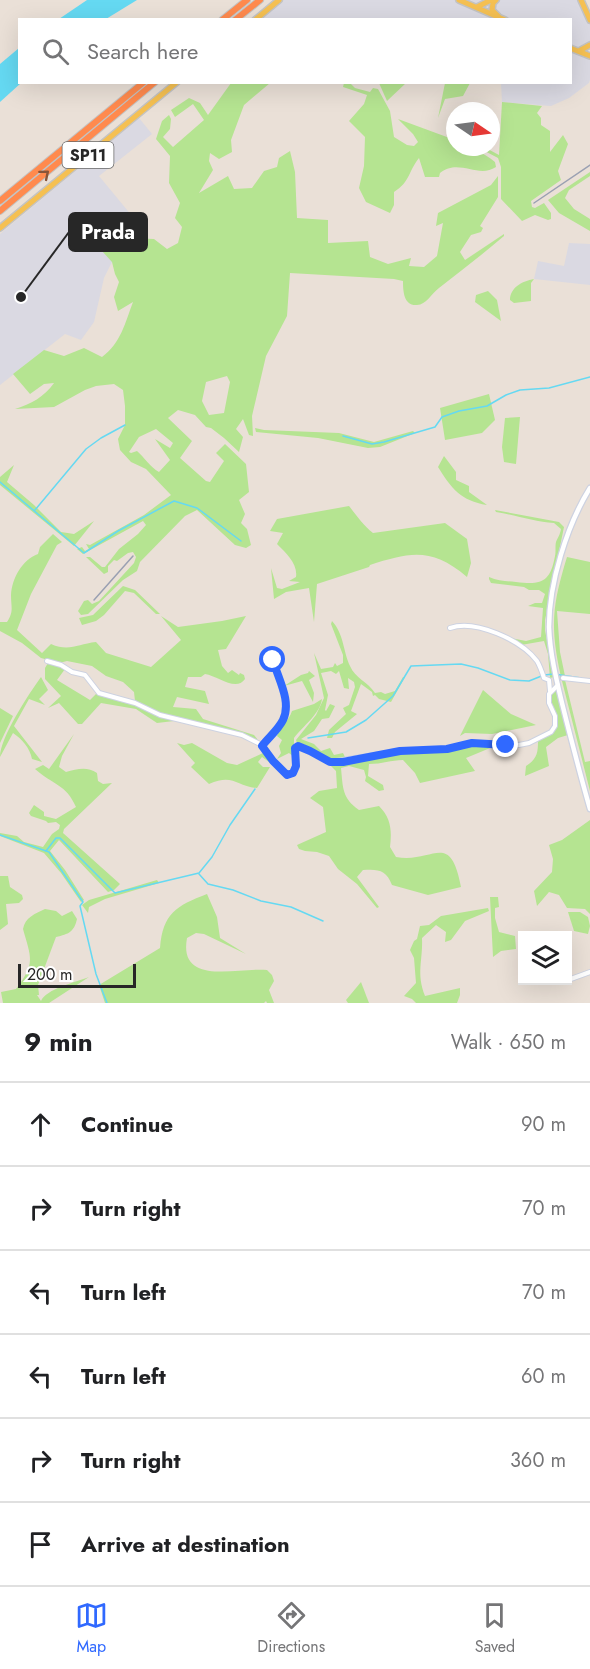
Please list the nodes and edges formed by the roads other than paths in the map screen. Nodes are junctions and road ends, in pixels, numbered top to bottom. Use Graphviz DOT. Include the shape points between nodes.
graph roads {
  1 [pos="247,0"];
  2 [pos="260,0"];
  3 [pos="279,0"];
  4 [pos="459,0"];
  5 [pos="491,0"];
  6 [pos="496,0"];
  7 [pos="581,0"];
  8 [pos="475,7"];
  9 [pos="224,18"];
  10 [pos="238,18"];
  11 [pos="257,18"];
  12 [pos="502,18"];
  13 [pos="590,20"];
  14 [pos="590,45"];
  15 [pos="572,49"];
  16 [pos="579,51"];
  17 [pos="590,56"];
  18 [pos="142,84"];
  19 [pos="153,84"];
  20 [pos="175,84"];
  21 [pos="0,201"];
  22 [pos="0,211"];
  23 [pos="0,228"];
  24 [pos="590,488"];
  25 [pos="450,628"];
  26 [pos="273,660"];
  27 [pos="47,661"];
  28 [pos="563,678"];
  29 [pos="590,681"];
  30 [pos="558,685"];
  31 [pos="550,692"];
  32 [pos="262,746"];
  33 [pos="590,809"];
  34 [pos="590,972"];
  35 [pos="572,979"];
  1 -- 9 [label="highway"];
  2 -- 10 [label="highway"];
  3 -- 11 [label="main road"];
  4 -- 8 [label="main road"];
  5 -- 8 [label="main road"];
  6 -- 12 [label="main road" via="492,9"];
  7 -- 13 [label="main road"];
  8 -- 12 [label="main road"];
  14 -- 16 [label="main road"];
  15 -- 16 [label="main road"];
  16 -- 17 [label="main road"];
  18 -- 21 [label="highway"];
  22 -- 19 [label="highway, one-way"];
  20 -- 23 [label="main road, SP11"];
  24 -- 30 [label="main road" via="568,536 552,597 550,638"];
  25 -- 31 [label="street" via="468,625 495,632 522,648 539,663 544,678 551,679"];
  26 -- 32 [label="street" via="286,710 276,731"];
  27 -- 32 [label="street" via="84,675 99,693 160,715 242,735"];
  28 -- 29 [label="street"];
  30 -- 31 [label="street"];
  30 -- 33 [label="main road"];
  31 -- 32 [label="street" via="555,726 529,743 472,743 343,762 330,762 298,746 296,766 287,775"];
  34 -- 35 [label="street"];
}
